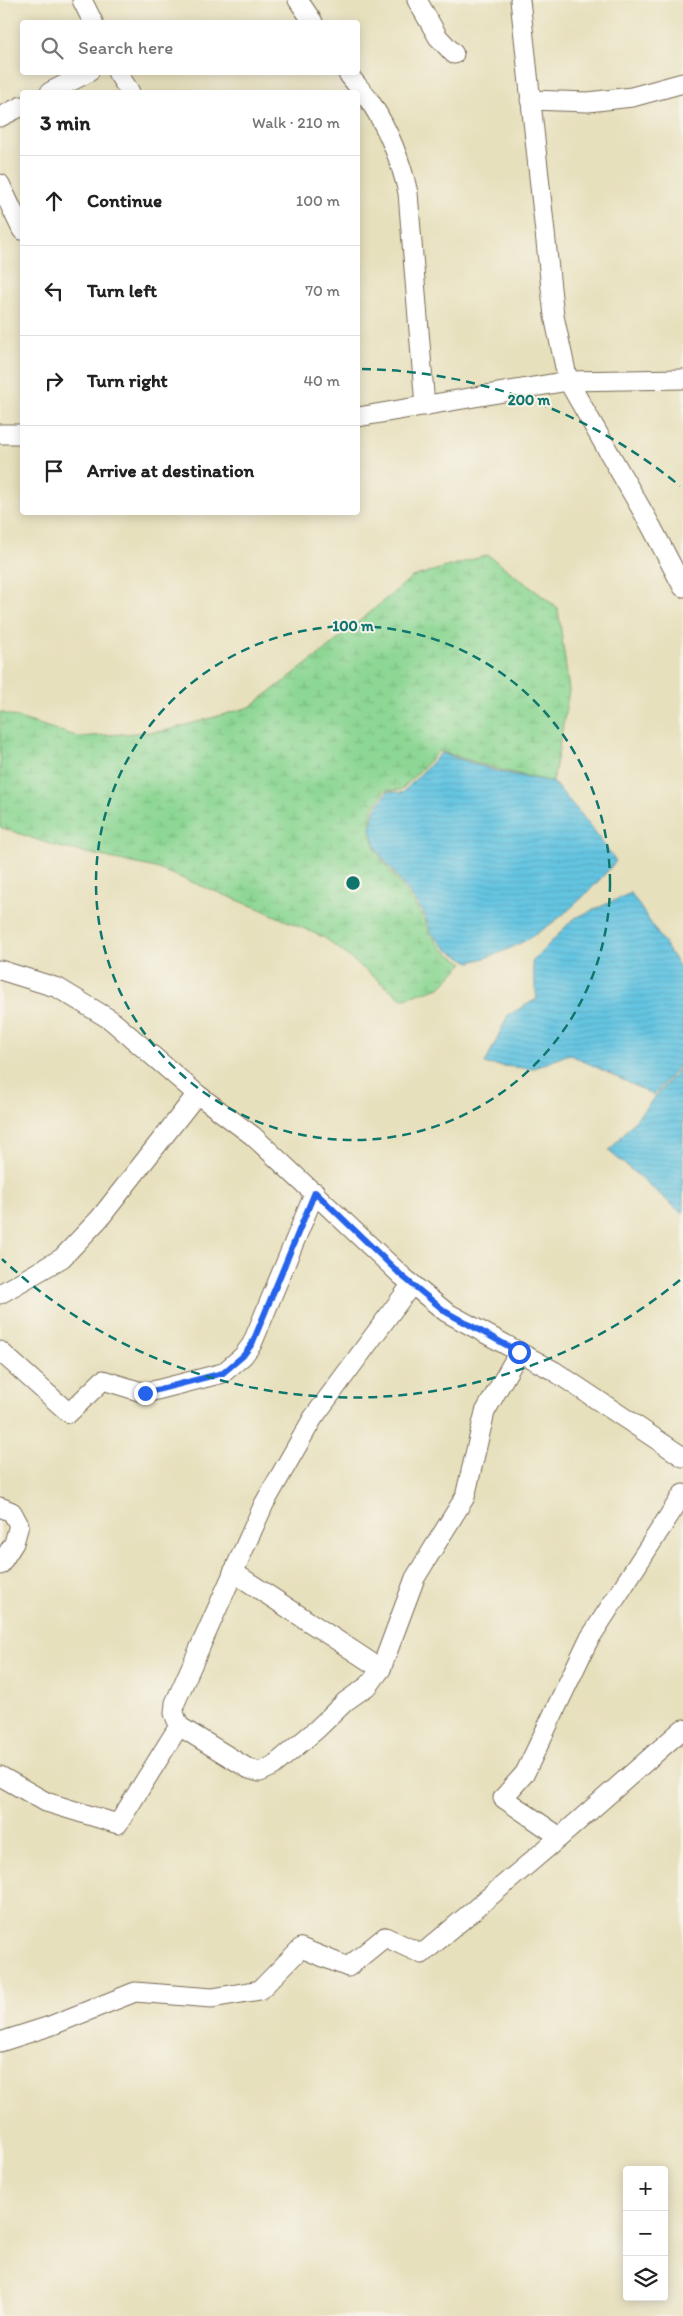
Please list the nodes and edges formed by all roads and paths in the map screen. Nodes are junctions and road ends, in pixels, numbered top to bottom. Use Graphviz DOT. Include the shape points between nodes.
graph roads {
  1 [pos="82,0"];
  2 [pos="298,0"];
  3 [pos="417,0"];
  4 [pos="520,0"];
  5 [pos="91,20"];
  6 [pos="312,20"];
  7 [pos="454,54"];
  8 [pos="83,75"];
  9 [pos="120,75"];
  10 [pos="349,75"];
  11 [pos="683,83"];
  12 [pos="54,90"];
  13 [pos="129,90"];
  14 [pos="530,100"];
  15 [pos="20,107"];
  16 [pos="0,117"];
  17 [pos="0,184"];
  18 [pos="20,226"];
  19 [pos="683,379"];
  20 [pos="568,381"];
  21 [pos="425,406"];
  22 [pos="360,416"];
  23 [pos="0,434"];
  24 [pos="20,434"];
  25 [pos="683,587"];
  26 [pos="0,970"];
  27 [pos="197,1094"];
  28 [pos="315,1192"];
  29 [pos="412,1284"];
  30 [pos="0,1294"];
  31 [pos="0,1351"];
  32 [pos="519,1352"];
  33 [pos="683,1457"];
  34 [pos="683,1494"];
  35 [pos="0,1507"];
  36 [pos="0,1565"];
  37 [pos="233,1572"];
  38 [pos="380,1668"];
  39 [pos="179,1726"];
  40 [pos="683,1729"];
  41 [pos="0,1776"];
  42 [pos="560,1837"];
  43 [pos="0,2042"];
  1 -- 5 [label="street"];
  2 -- 6 [label="street"];
  3 -- 7 [label="street" via="438,37"];
  4 -- 14 [label="street"];
  8 -- 12 [label="street"];
  9 -- 13 [label="street"];
  10 -- 21 [label="street" via="371,103 402,166 408,193"];
  11 -- 14 [label="street" via="632,97 588,102"];
  14 -- 20 [label="street" via="554,316"];
  15 -- 16 [label="street"];
  17 -- 18 [label="street"];
  19 -- 20 [label="street"];
  20 -- 21 [label="street"];
  20 -- 25 [label="street" via="652,526"];
  21 -- 22 [label="street"];
  23 -- 24 [label="street"];
  26 -- 27 [label="street" via="58,988 103,1016"];
  27 -- 28 [label="street" via="253,1136"];
  27 -- 30 [label="street" via="106,1211 62,1258"];
  28 -- 29 [label="street"];
  28 -- 31 [label="street" via="252,1344 223,1373 145,1393 103,1380 69,1413"];
  29 -- 32 [label="street" via="446,1312"];
  29 -- 37 [label="street" via="313,1418 264,1504"];
  32 -- 33 [label="street" via="554,1371"];
  32 -- 38 [label="street" via="485,1412 465,1497 415,1578"];
  34 -- 42 [label="street" via="588,1641 525,1773 504,1798"];
  35 -- 36 [label="street" via="12,1512 20,1525 14,1543"];
  37 -- 38 [label="street"];
  37 -- 39 [label="street" via="175,1703 174,1713"];
  38 -- 39 [label="street" via="369,1685 346,1700 273,1766 260,1772 249,1769"];
  39 -- 41 [label="street" via="118,1824 46,1802"];
  40 -- 42 [label="street"];
  42 -- 43 [label="street" via="422,1954 385,1937 348,1967 301,1948 260,1990 212,1998 135,1992"];
}
